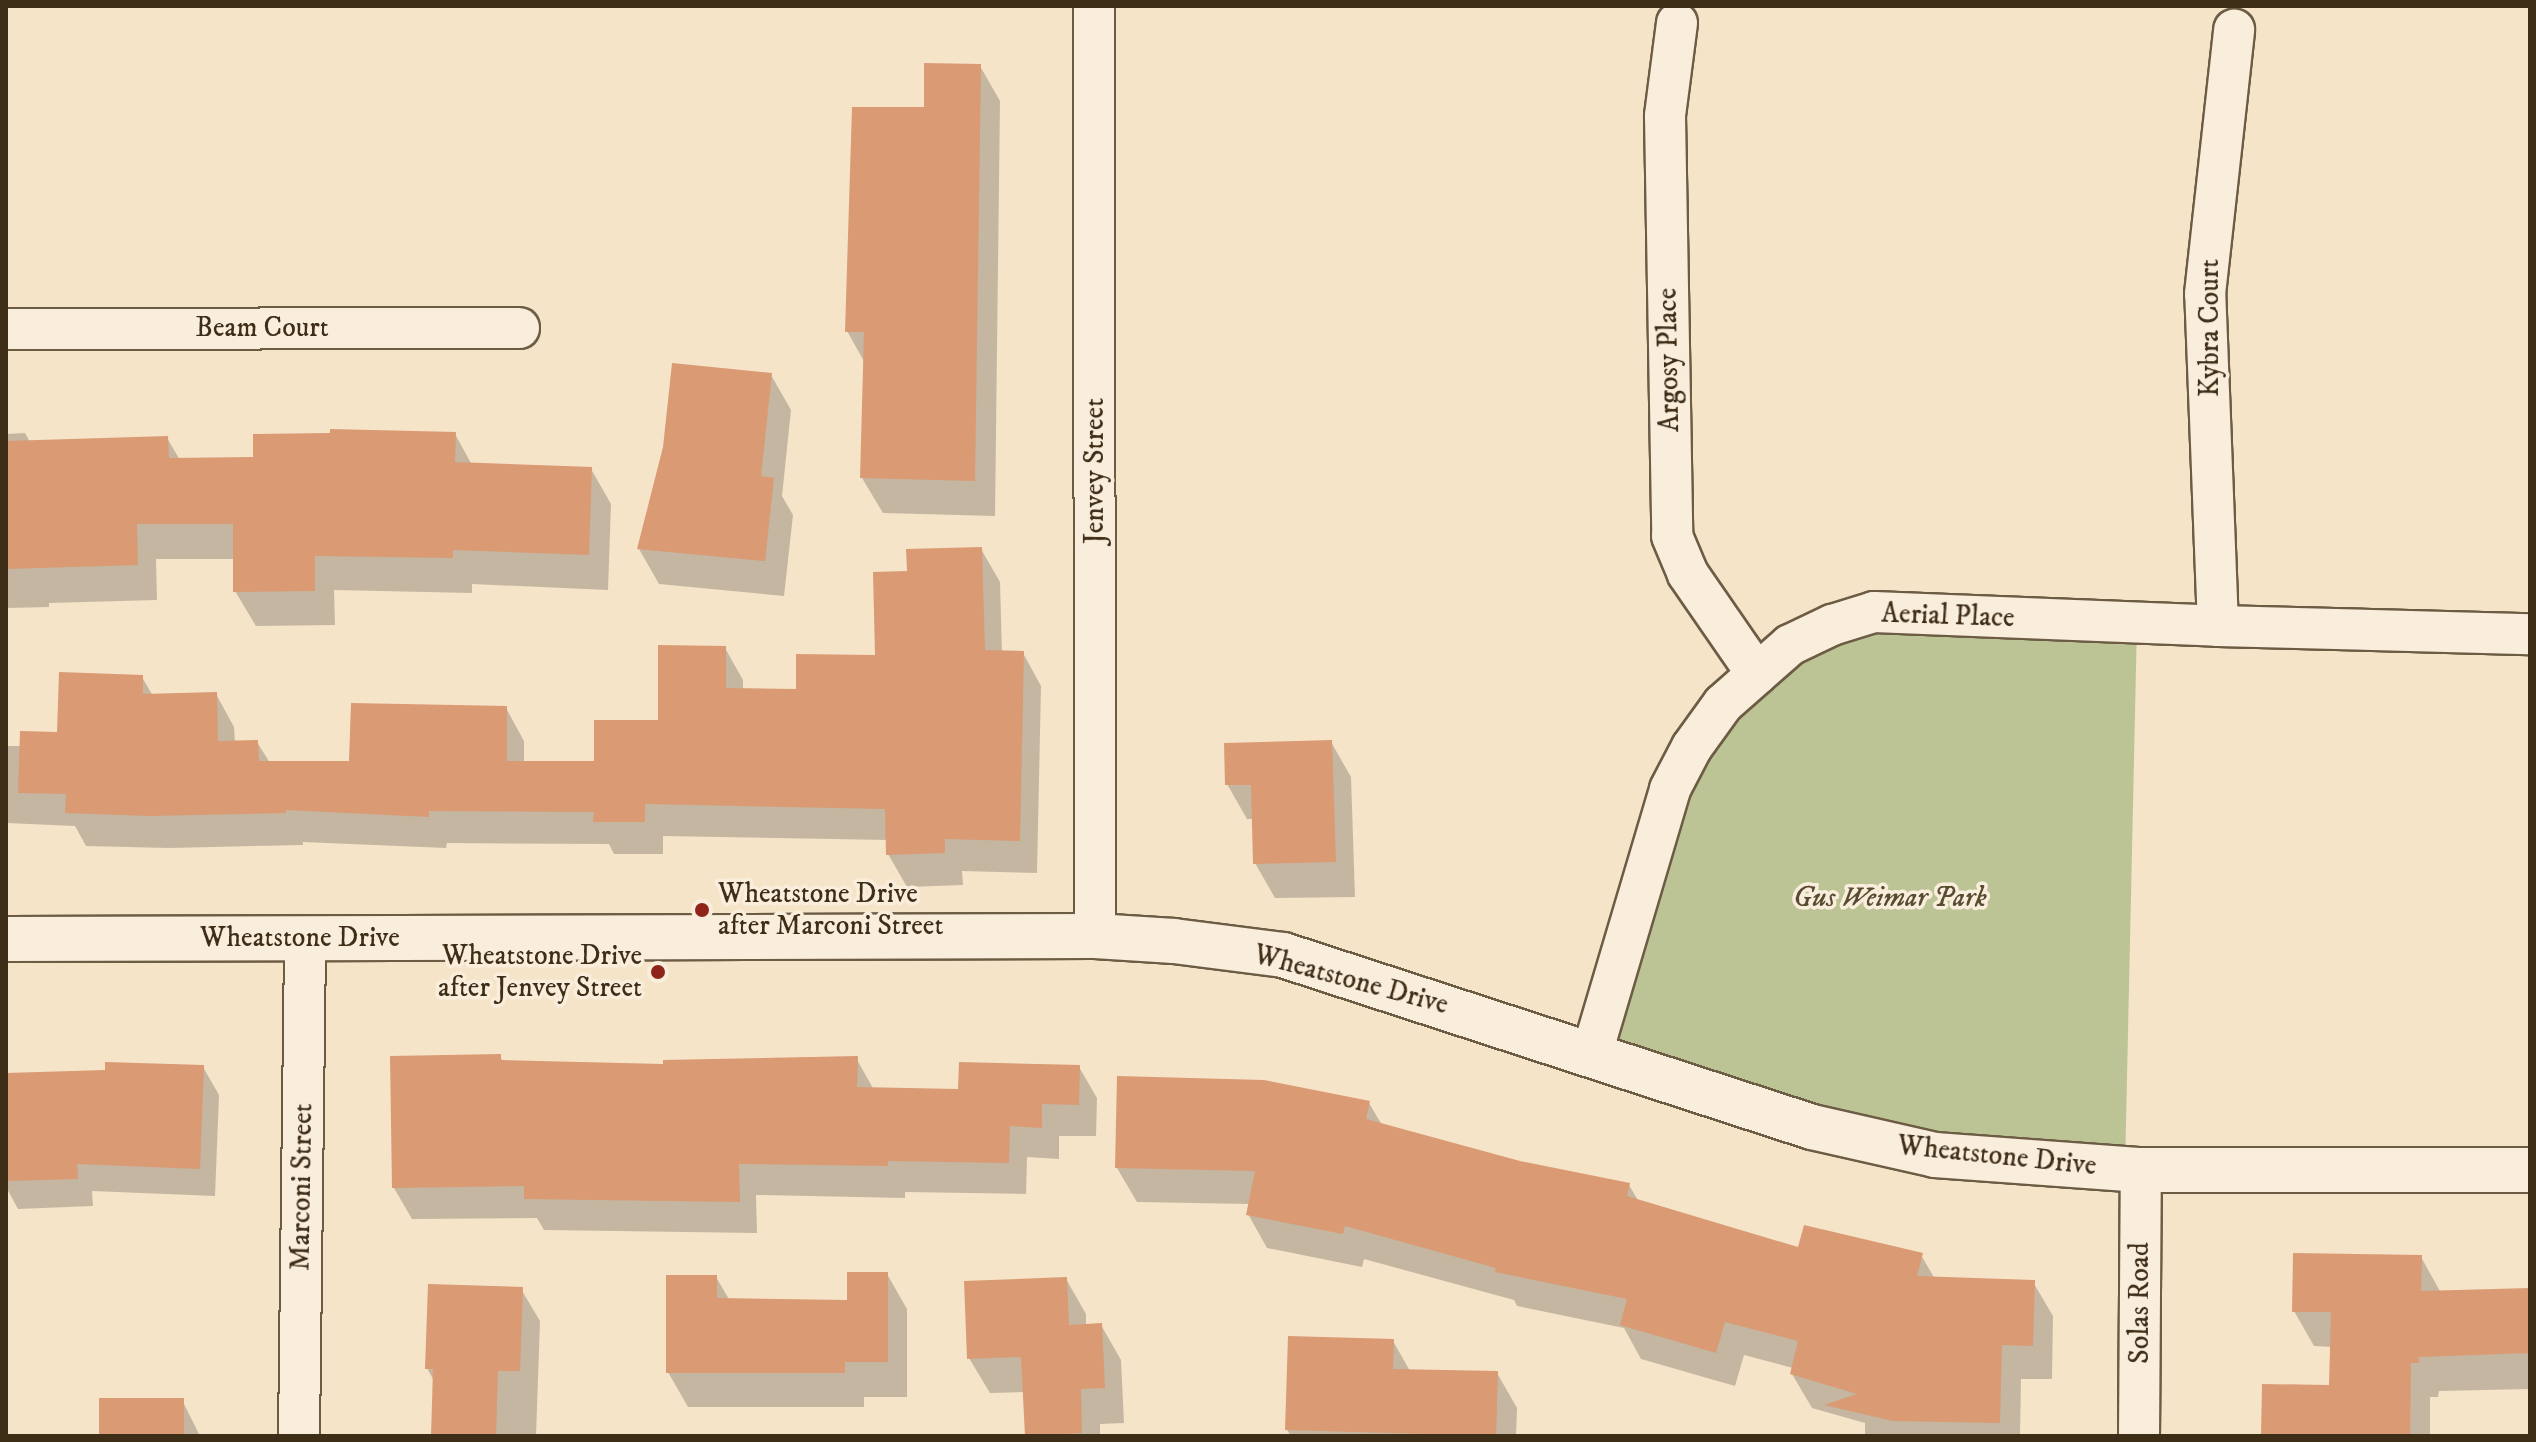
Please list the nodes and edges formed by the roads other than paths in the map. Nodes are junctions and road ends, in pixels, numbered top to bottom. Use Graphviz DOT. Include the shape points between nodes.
graph roads {
  1 [pos="1094,6"];
  2 [pos="1677,23"];
  3 [pos="2234,30"];
  4 [pos="519,328"];
  5 [pos="6,329"];
  6 [pos="2218,626"];
  7 [pos="2530,634"];
  8 [pos="1757,674"];
  9 [pos="1095,936"];
  10 [pos="305,938"];
  11 [pos="6,939"];
  12 [pos="1592,1053"];
  13 [pos="2141,1170"];
  14 [pos="2530,1170"];
  15 [pos="299,1436"];
  16 [pos="2139,1436"];
  1 -- 9 [label="street, Jenvey Street"];
  2 -- 8 [label="street, Argosy Place" via="1665,116 1672,536 1688,574"];
  3 -- 6 [label="street, Kybra Court" via="2205,294"];
  4 -- 5 [label="street, Beam Court"];
  6 -- 7 [label="street, Aerial Place"];
  6 -- 8 [label="street, Aerial Place" via="1874,612 1790,645"];
  8 -- 12 [label="street, Aerial Place" via="1723,704 1670,789"];
  9 -- 10 [label="street, Wheatstone Drive"];
  9 -- 12 [label="street, Wheatstone Drive" via="1283,955"];
  10 -- 11 [label="street, Wheatstone Drive"];
  10 -- 15 [label="street, Marconi Street"];
  12 -- 13 [label="street, Wheatstone Drive" via="1867,1142 1935,1155"];
  13 -- 14 [label="street, Wheatstone Drive"];
  13 -- 16 [label="street, Solas Road"];
}
